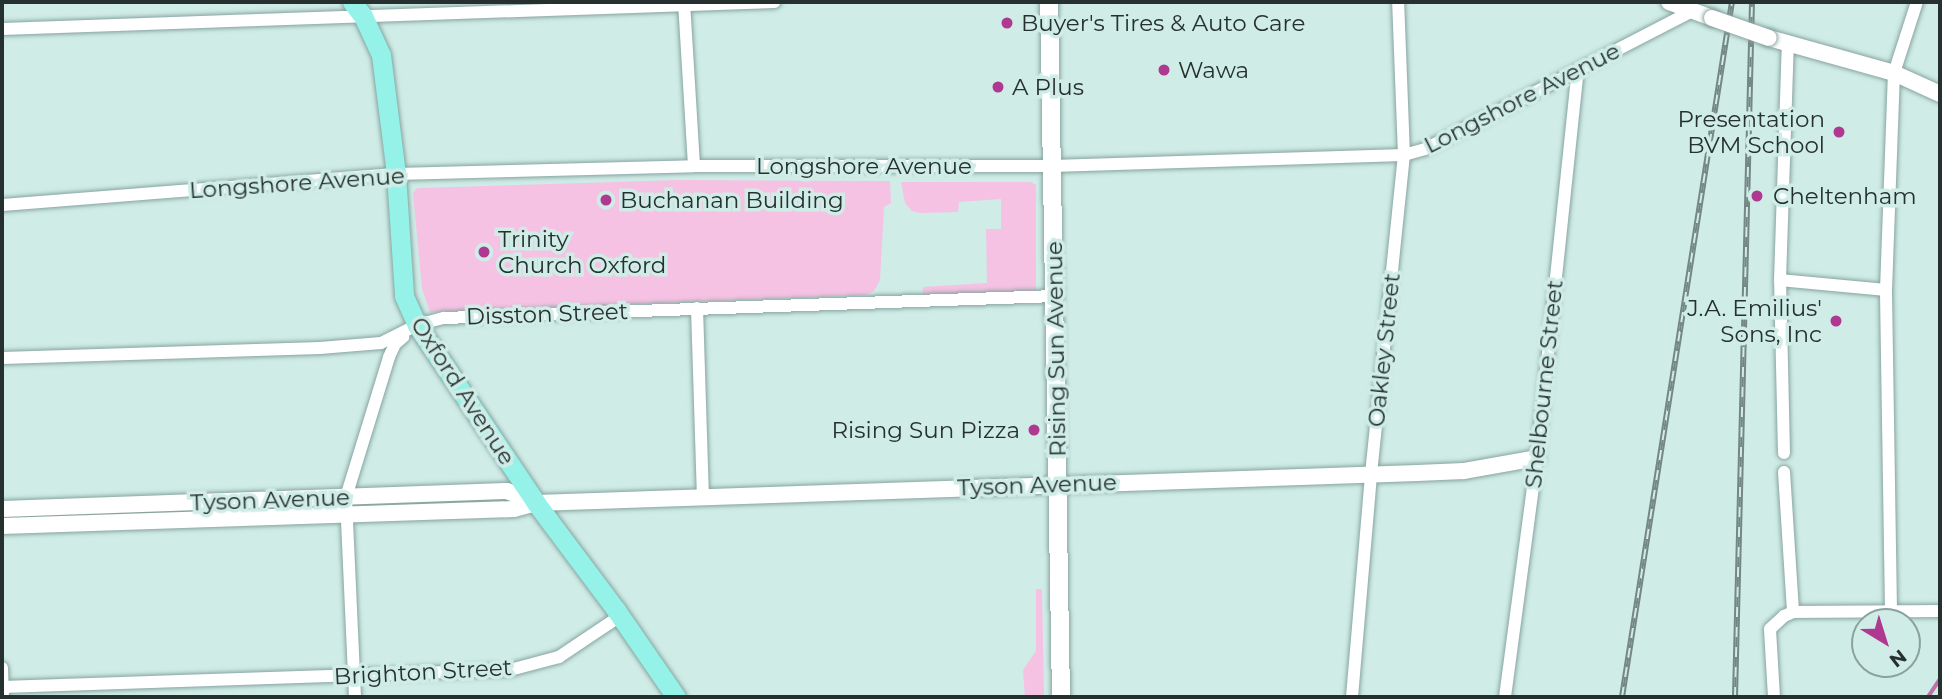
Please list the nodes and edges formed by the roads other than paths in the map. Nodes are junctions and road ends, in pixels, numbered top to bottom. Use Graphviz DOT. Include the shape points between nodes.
graph roads {
  1 [pos="775,2"];
  2 [pos="1049,2"];
  3 [pos="1398,2"];
  4 [pos="1669,2"];
  5 [pos="1917,2"];
  6 [pos="685,3"];
  7 [pos="357,9"];
  8 [pos="1692,11"];
  9 [pos="2,29"];
  10 [pos="1788,44"];
  11 [pos="1578,71"];
  12 [pos="1894,73"];
  13 [pos="1940,94"];
  14 [pos="1404,155"];
  15 [pos="694,166"];
  16 [pos="1052,166"];
  17 [pos="396,174"];
  18 [pos="2,205"];
  19 [pos="1780,280"];
  20 [pos="1886,290"];
  21 [pos="1056,296"];
  22 [pos="697,308"];
  23 [pos="417,325"];
  24 [pos="2,358"];
  25 [pos="1784,453"];
  26 [pos="1537,458"];
  27 [pos="1784,471"];
  28 [pos="1371,474"];
  29 [pos="1058,484"];
  30 [pos="346,497"];
  31 [pos="703,497"];
  32 [pos="536,503"];
  33 [pos="171,504"];
  34 [pos="2,509"];
  35 [pos="346,515"];
  36 [pos="172,522"];
  37 [pos="2,526"];
  38 [pos="1891,608"];
  39 [pos="1851,611"];
  40 [pos="1921,611"];
  41 [pos="1940,611"];
  42 [pos="1793,612"];
  43 [pos="620,616"];
  44 [pos="2,668"];
  45 [pos="353,676"];
  46 [pos="2,687"];
  47 [pos="3,697"];
  48 [pos="355,697"];
  49 [pos="676,697"];
  50 [pos="1061,697"];
  51 [pos="1352,697"];
  52 [pos="1505,697"];
  53 [pos="1774,697"];
  1 -- 6 [label="street"];
  2 -- 16 [label="main road, Rising Sun Avenue"];
  3 -- 14 [label="street, Oakley Street"];
  4 -- 8 [label="street"];
  5 -- 12 [label="street"];
  6 -- 7 [label="street"];
  6 -- 15 [label="street"];
  7 -- 9 [label="street"];
  7 -- 17 [label="main road, Oxford Avenue" via="381,55"];
  8 -- 10 [label="street, bridge"];
  8 -- 11 [label="street, Longshore Avenue"];
  10 -- 12 [label="street"];
  10 -- 19 [label="street"];
  11 -- 14 [label="street, Longshore Avenue"];
  11 -- 26 [label="street, Shelbourne Street"];
  12 -- 13 [label="street"];
  12 -- 20 [label="street"];
  14 -- 16 [label="street, Longshore Avenue"];
  14 -- 28 [label="street, Oakley Street"];
  15 -- 16 [label="street, Longshore Avenue"];
  15 -- 17 [label="street, Longshore Avenue"];
  16 -- 21 [label="main road, Rising Sun Avenue"];
  17 -- 18 [label="street, Longshore Avenue"];
  17 -- 23 [label="main road, Oxford Avenue" via="404,296"];
  19 -- 20 [label="street"];
  19 -- 25 [label="street"];
  20 -- 38 [label="street"];
  21 -- 22 [label="street, Disston Street"];
  21 -- 29 [label="main road, Rising Sun Avenue"];
  22 -- 23 [label="street, Disston Street" via="444,318"];
  22 -- 31 [label="street"];
  23 -- 24 [label="street, Disston Street" via="381,343 320,348"];
  23 -- 30 [label="street" via="395,344 388,357"];
  23 -- 32 [label="main road, Oxford Avenue"];
  26 -- 28 [label="street, Tyson Avenue" via="1464,471"];
  26 -- 52 [label="street, Shelbourne Street"];
  27 -- 42 [label="street"];
  28 -- 29 [label="street, Tyson Avenue"];
  28 -- 51 [label="street, Oakley Street"];
  29 -- 31 [label="street, Tyson Avenue"];
  29 -- 50 [label="main road, Rising Sun Avenue"];
  30 -- 32 [label="street, Tyson Avenue" via="507,491"];
  30 -- 33 [label="street, Tyson Avenue"];
  30 -- 35 [label="street"];
  31 -- 32 [label="street, Tyson Avenue"];
  32 -- 35 [label="street, Tyson Avenue" via="514,509"];
  32 -- 43 [label="main road, Oxford Avenue"];
  33 -- 34 [label="street, Tyson Avenue"];
  33 -- 36 [label="street"];
  35 -- 36 [label="street, Tyson Avenue"];
  35 -- 45 [label="street"];
  36 -- 37 [label="street, Tyson Avenue"];
  39 -- 42 [label="street"];
  40 -- 41 [label="street"];
  42 -- 53 [label="street" via="1770,629"];
  43 -- 45 [label="street, Brighton Street" via="547,662 510,670"];
  43 -- 49 [label="main road, Oxford Avenue"];
  44 -- 46 [label="street"];
  45 -- 46 [label="street, Brighton Street"];
  45 -- 48 [label="street"];
  46 -- 47 [label="street"];
}
